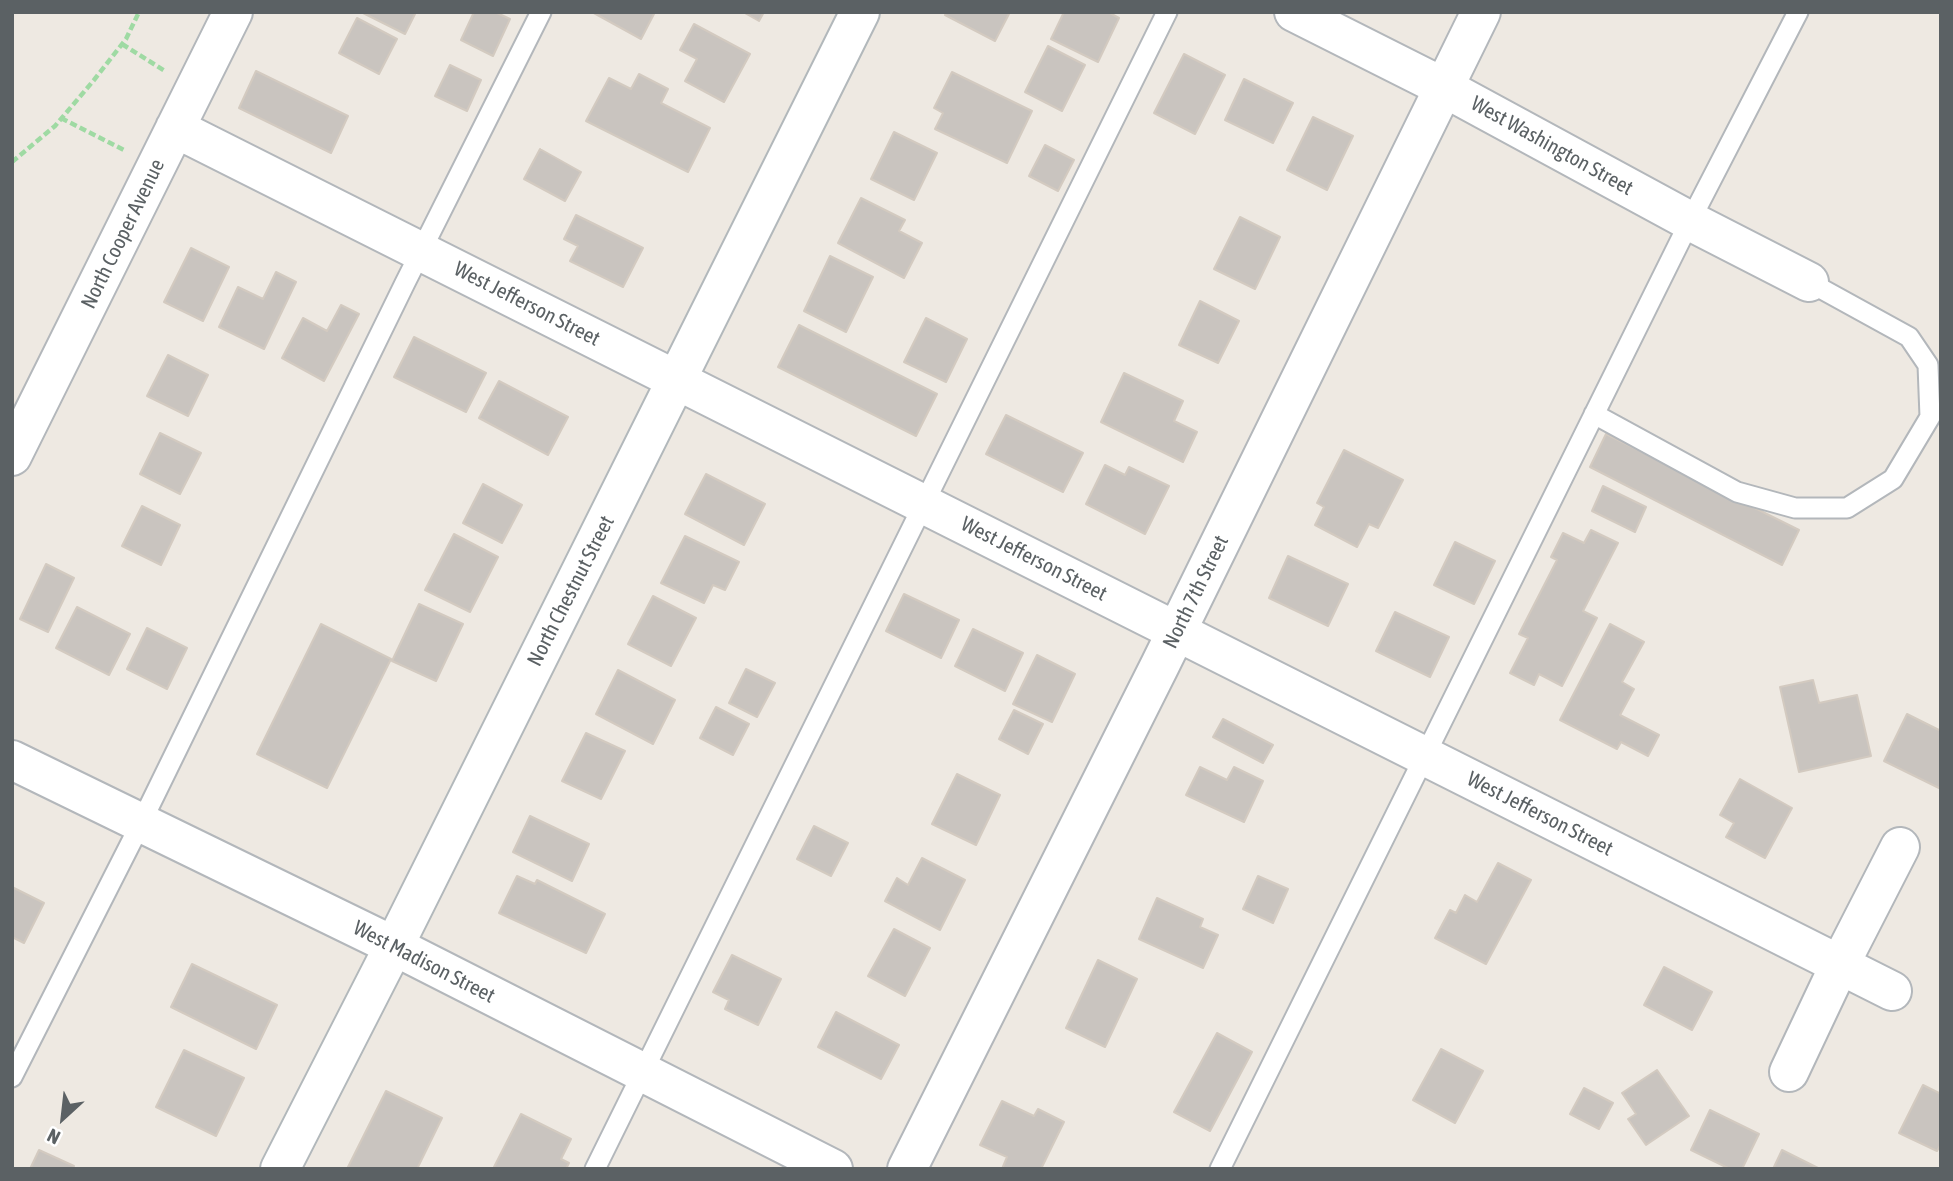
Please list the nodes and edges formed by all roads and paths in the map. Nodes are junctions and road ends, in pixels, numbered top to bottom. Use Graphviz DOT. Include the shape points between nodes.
graph roads {
  1 [pos="139,12"];
  2 [pos="233,12"];
  3 [pos="541,12"];
  4 [pos="860,12"];
  5 [pos="1167,12"];
  6 [pos="1294,12"];
  7 [pos="1481,12"];
  8 [pos="1798,12"];
  9 [pos="122,44"];
  10 [pos="1443,87"];
  11 [pos="195,89"];
  12 [pos="61,118"];
  13 [pos="175,128"];
  14 [pos="12,162"];
  15 [pos="156,166"];
  16 [pos="1690,221"];
  17 [pos="421,251"];
  18 [pos="1809,282"];
  19 [pos="677,379"];
  20 [pos="1594,414"];
  21 [pos="12,456"];
  22 [pos="922,503"];
  23 [pos="1177,631"];
  24 [pos="1425,756"];
  25 [pos="12,760"];
  26 [pos="141,823"];
  27 [pos="1900,847"];
  28 [pos="394,946"];
  29 [pos="1840,964"];
  30 [pos="1892,990"];
  31 [pos="1789,1072"];
  32 [pos="643,1073"];
  33 [pos="12,1077"];
  34 [pos="280,1169"];
  35 [pos="595,1169"];
  36 [pos="833,1169"];
  37 [pos="907,1169"];
  38 [pos="1220,1169"];
  1 -- 9 [label="path"];
  2 -- 11 [label="street, North Cooper Avenue"];
  3 -- 17 [label="lane"];
  4 -- 19 [label="street, North Chestnut Street"];
  5 -- 22 [label="lane"];
  6 -- 10 [label="street, West Washington Street"];
  7 -- 10 [label="street, North 7th Street"];
  8 -- 16 [label="lane"];
  9 -- 11 [label="path"];
  9 -- 12 [label="path"];
  10 -- 16 [label="street, West Washington Street"];
  10 -- 23 [label="street, North 7th Street"];
  11 -- 13 [label="street, North Cooper Avenue"];
  12 -- 14 [label="path"];
  12 -- 15 [label="path"];
  13 -- 15 [label="street, North Cooper Avenue"];
  13 -- 17 [label="street, West Jefferson Street"];
  15 -- 21 [label="street, North Cooper Avenue"];
  16 -- 18 [label="street, West Washington Street"];
  16 -- 20 [label="lane"];
  17 -- 19 [label="street, West Jefferson Street"];
  17 -- 26 [label="lane"];
  18 -- 20 [label="lane" via="1909,337 1928,365 1930,417 1893,480 1847,508 1795,508 1737,492"];
  19 -- 22 [label="street, West Jefferson Street"];
  19 -- 28 [label="street, North Chestnut Street"];
  20 -- 24 [label="lane"];
  22 -- 23 [label="street, West Jefferson Street"];
  22 -- 32 [label="lane"];
  23 -- 24 [label="street, West Jefferson Street"];
  23 -- 37 [label="street, North 7th Street"];
  24 -- 29 [label="street, West Jefferson Street"];
  24 -- 38 [label="lane"];
  25 -- 26 [label="street, West Madison Street"];
  26 -- 28 [label="street, West Madison Street"];
  26 -- 33 [label="lane"];
  27 -- 29 [label="street"];
  28 -- 32 [label="street, West Madison Street"];
  28 -- 34 [label="street, North Chestnut Street"];
  29 -- 30 [label="street, West Jefferson Street"];
  29 -- 31 [label="street"];
  32 -- 35 [label="lane"];
  32 -- 36 [label="street, West Madison Street"];
}
